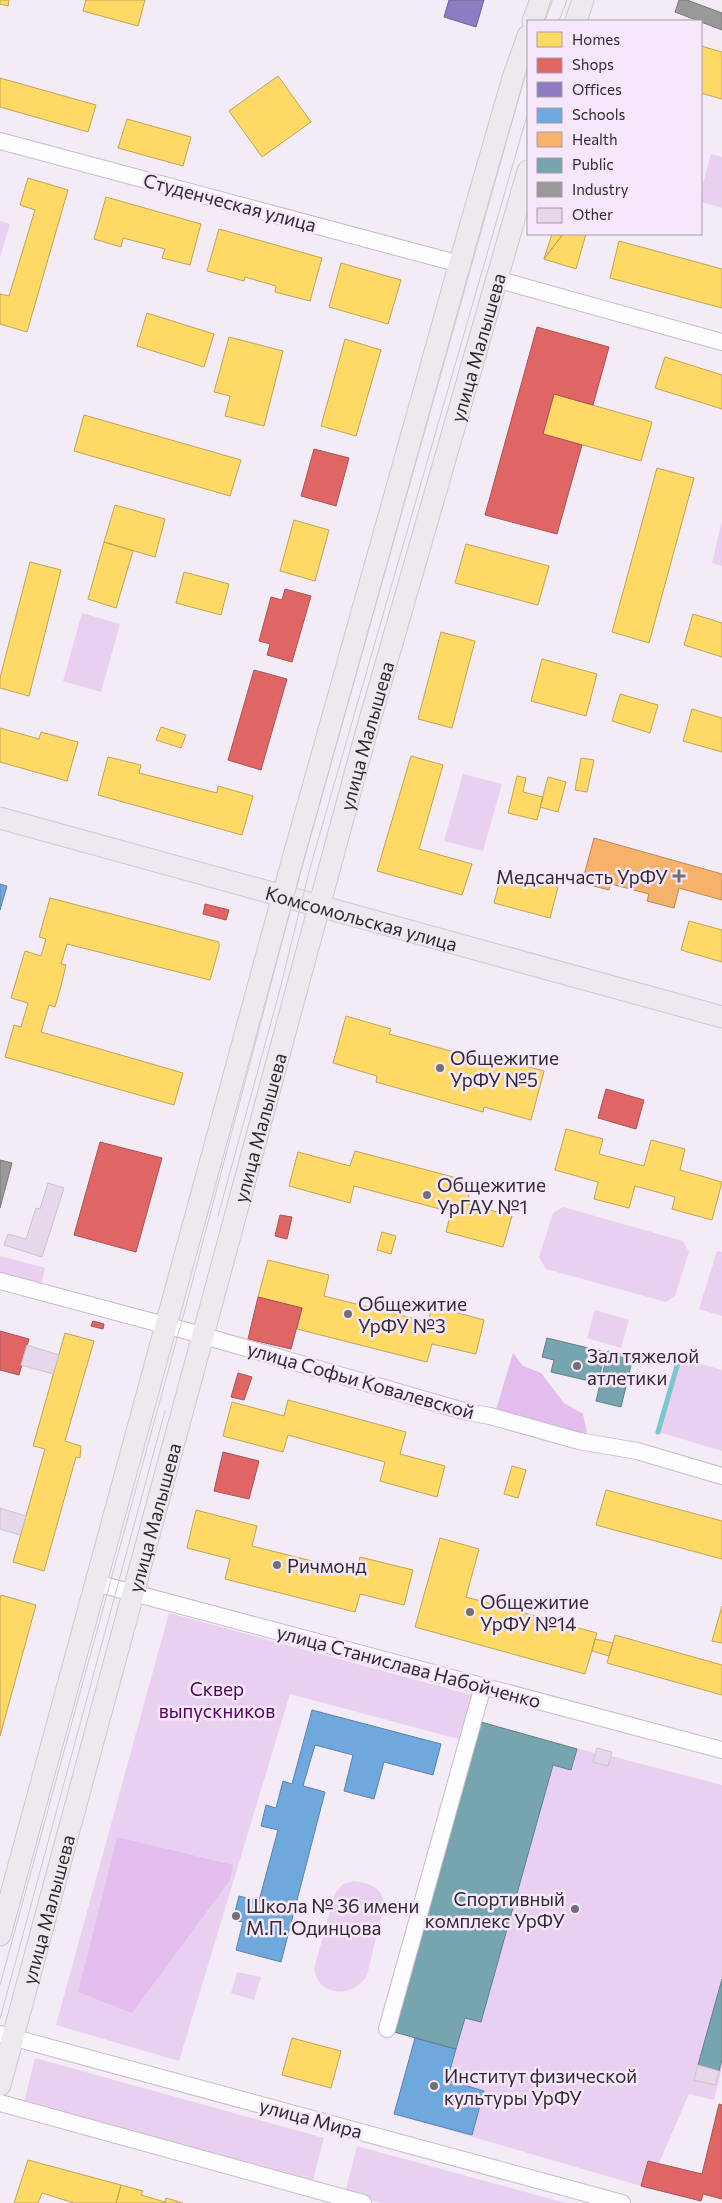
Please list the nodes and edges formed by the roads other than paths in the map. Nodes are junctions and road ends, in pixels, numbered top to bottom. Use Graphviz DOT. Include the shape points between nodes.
graph roads {
  1 [pos="541,0"];
  2 [pos="583,0"];
  3 [pos="533,20"];
  4 [pos="576,20"];
  5 [pos="527,39"];
  6 [pos="0,141"];
  7 [pos="527,174"];
  8 [pos="460,264"];
  9 [pos="496,279"];
  10 [pos="722,342"];
  11 [pos="0,818"];
  12 [pos="283,896"];
  13 [pos="319,905"];
  14 [pos="722,1017"];
  15 [pos="0,1281"];
  16 [pos="166,1326"];
  17 [pos="202,1336"];
  18 [pos="722,1476"];
  19 [pos="96,1583"];
  20 [pos="133,1593"];
  21 [pos="483,1686"];
  22 [pos="722,1750"];
  23 [pos="0,1935"];
  24 [pos="387,2029"];
  25 [pos="6,2035"];
  26 [pos="0,2085"];
  27 [pos="0,2104"];
  28 [pos="363,2203"];
  29 [pos="622,2203"];
  1 -- 3 [label="main road"];
  2 -- 4 [label="main road"];
  5 -- 8 [label="main road, улица Малышева"];
  6 -- 8 [label="street, Студенческая улица"];
  7 -- 9 [label="main road, улица Малышева"];
  8 -- 12 [label="main road, улица Малышева"];
  9 -- 10 [label="street"];
  9 -- 13 [label="main road, улица Малышева"];
  11 -- 12 [label="main road, Комсомольская улица"];
  12 -- 13 [label="main road, Комсомольская улица"];
  12 -- 16 [label="main road, улица Малышева"];
  13 -- 14 [label="main road, Комсомольская улица"];
  13 -- 17 [label="main road, улица Малышева"];
  15 -- 16 [label="street, улица Софьи Ковалевской"];
  16 -- 17 [label="street, улица Софьи Ковалевской"];
  16 -- 19 [label="main road, улица Малышева"];
  17 -- 18 [label="street, улица Софьи Ковалевской" via="467,1412 579,1441 637,1451"];
  17 -- 20 [label="main road, улица Малышева"];
  19 -- 20 [label="street, улица Станислава Набойченко"];
  19 -- 23 [label="main road, улица Малышева"];
  20 -- 21 [label="street, улица Станислава Набойченко"];
  20 -- 25 [label="main road, улица Малышева"];
  21 -- 22 [label="street, улица Станислава Набойченко"];
  21 -- 24 [label="street"];
  25 -- 26 [label="main road, улица Малышева"];
  25 -- 29 [label="street, улица Мира"];
  27 -- 28 [label="street"];
}
